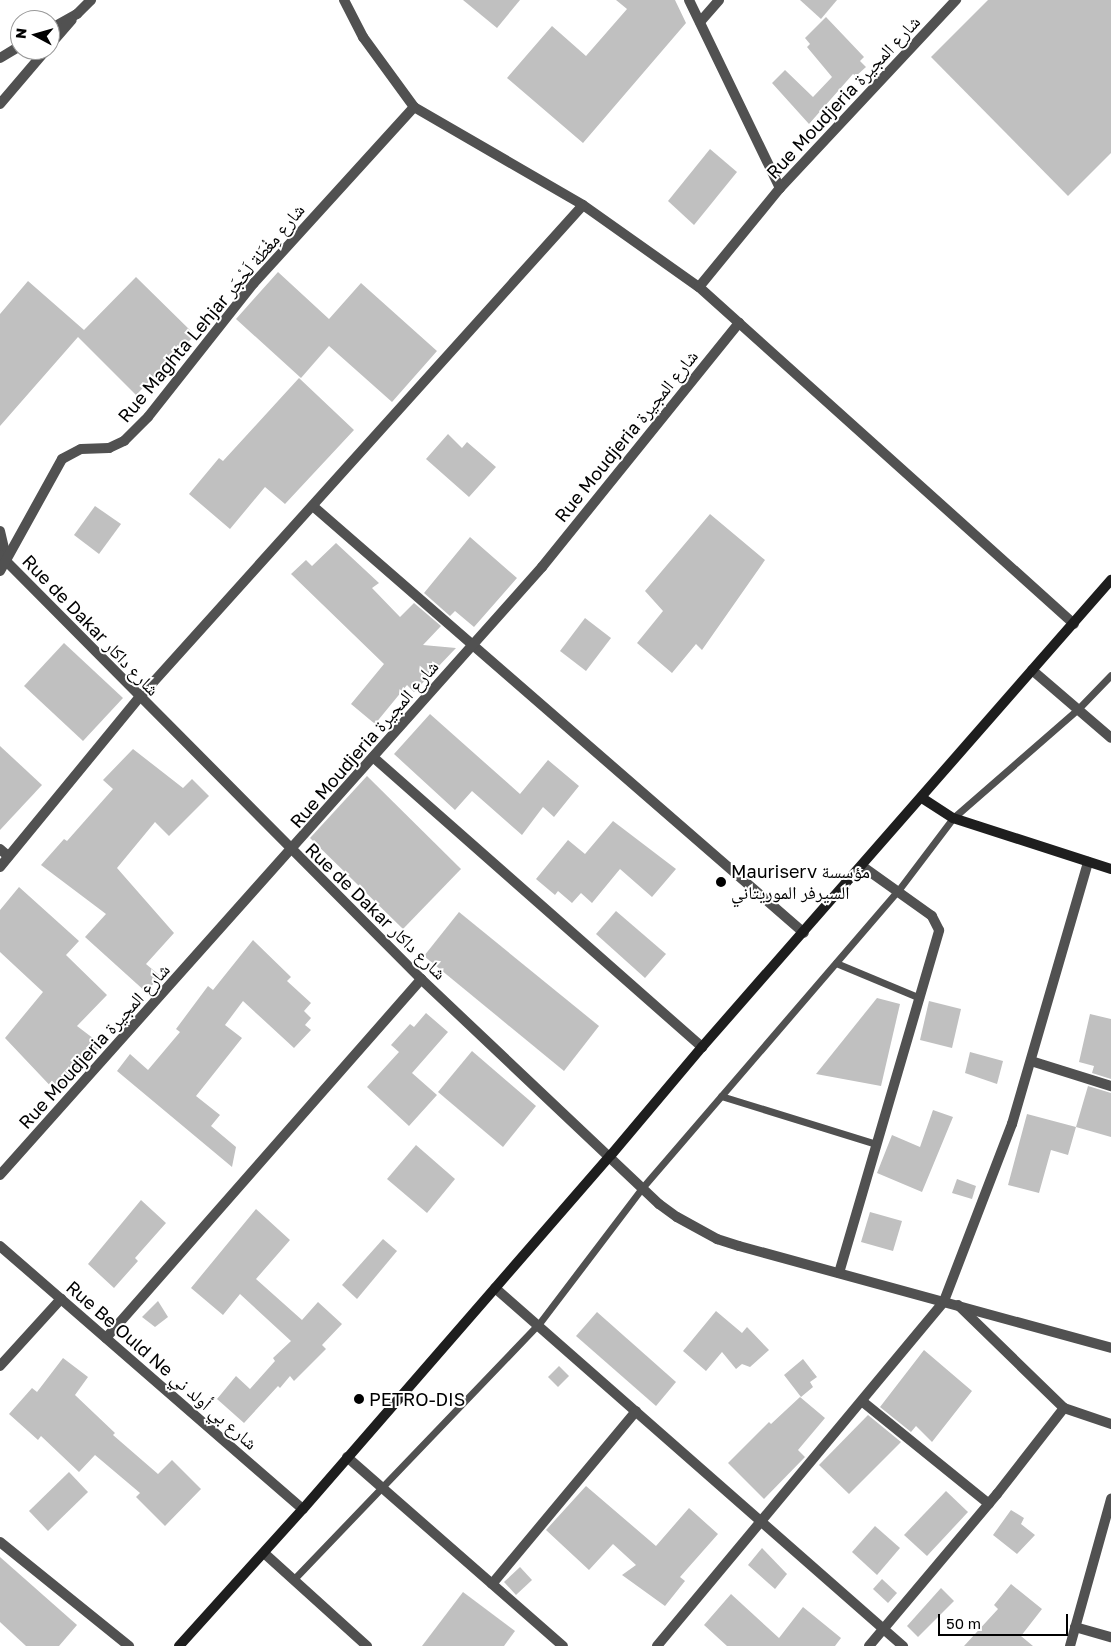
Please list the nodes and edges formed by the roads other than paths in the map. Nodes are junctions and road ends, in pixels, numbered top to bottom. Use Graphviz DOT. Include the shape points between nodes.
graph roads {
  1 [pos="91,0"];
  2 [pos="344,0"];
  3 [pos="689,0"];
  4 [pos="719,0"];
  5 [pos="956,0"];
  6 [pos="77,14"];
  7 [pos="700,22"];
  8 [pos="60,23"];
  9 [pos="60,34"];
  10 [pos="37,60"];
  11 [pos="0,104"];
  12 [pos="414,107"];
  13 [pos="780,188"];
  14 [pos="583,205"];
  15 [pos="698,287"];
  16 [pos="739,323"];
  17 [pos="314,507"];
  18 [pos="0,531"];
  19 [pos="4,558"];
  20 [pos="0,571"];
  21 [pos="1111,580"];
  22 [pos="1074,624"];
  23 [pos="471,646"];
  24 [pos="1032,670"];
  25 [pos="1111,675"];
  26 [pos="139,698"];
  27 [pos="1078,710"];
  28 [pos="1111,738"];
  29 [pos="373,757"];
  30 [pos="922,798"];
  31 [pos="953,818"];
  32 [pos="0,849"];
  33 [pos="291,851"];
  34 [pos="8,856"];
  35 [pos="1088,862"];
  36 [pos="0,866"];
  37 [pos="862,866"];
  38 [pos="1111,869"];
  39 [pos="897,892"];
  40 [pos="804,932"];
  41 [pos="836,962"];
  42 [pos="421,978"];
  43 [pos="920,998"];
  44 [pos="702,1047"];
  45 [pos="1031,1062"];
  46 [pos="1111,1086"];
  47 [pos="721,1096"];
  48 [pos="876,1144"];
  49 [pos="611,1155"];
  50 [pos="0,1175"];
  51 [pos="642,1188"];
  52 [pos="0,1246"];
  53 [pos="838,1273"];
  54 [pos="495,1288"];
  55 [pos="61,1299"];
  56 [pos="944,1301"];
  57 [pos="957,1305"];
  58 [pos="538,1325"];
  59 [pos="106,1338"];
  60 [pos="1111,1348"];
  61 [pos="0,1366"];
  62 [pos="863,1402"];
  63 [pos="1064,1408"];
  64 [pos="636,1411"];
  65 [pos="1111,1424"];
  66 [pos="347,1457"];
  67 [pos="384,1489"];
  68 [pos="1111,1499"];
  69 [pos="988,1504"];
  70 [pos="303,1509"];
  71 [pos="760,1521"];
  72 [pos="0,1542"];
  73 [pos="264,1552"];
  74 [pos="294,1579"];
  75 [pos="492,1584"];
  76 [pos="1075,1627"];
  77 [pos="882,1628"];
  78 [pos="1111,1637"];
  79 [pos="130,1646"];
  80 [pos="179,1646"];
  81 [pos="367,1646"];
  82 [pos="563,1646"];
  83 [pos="657,1646"];
  84 [pos="869,1646"];
  85 [pos="903,1646"];
  86 [pos="1070,1646"];
  1 -- 6 [label="street"];
  2 -- 12 [label="street" via="363,37"];
  3 -- 7 [label="street"];
  4 -- 7 [label="street"];
  5 -- 13 [label="street, Rue Moudjeria شارع المجيرة"];
  6 -- 8 [label="street"];
  6 -- 9 [label="street"];
  7 -- 13 [label="street"];
  10 -- 11 [label="street"];
  12 -- 14 [label="street"];
  12 -- 19 [label="street, Rue Maghta Lehjar شارع مِغْطَة لَحْجَر" via="254,283 148,417 124,441 109,448 81,449 62,459"];
  13 -- 15 [label="street, Rue Moudjeria شارع المجيرة"];
  14 -- 15 [label="street"];
  14 -- 17 [label="street"];
  15 -- 16 [label="street"];
  16 -- 22 [label="street"];
  16 -- 23 [label="street, Rue Moudjeria شارع المجيرة" via="542,567"];
  17 -- 23 [label="street"];
  17 -- 26 [label="street"];
  18 -- 19 [label="street"];
  19 -- 20 [label="street, Rue Maghta Lehjar شارع مِغْطَة لَحْجَر"];
  19 -- 26 [label="street, Rue de Dakar شارع داكار"];
  21 -- 22 [label="main road"];
  22 -- 24 [label="main road"];
  23 -- 29 [label="street, Rue Moudjeria شارع المجيرة"];
  23 -- 40 [label="street"];
  24 -- 27 [label="street"];
  24 -- 30 [label="main road"];
  25 -- 27 [label="lane"];
  26 -- 33 [label="street, Rue de Dakar شارع داكار"];
  26 -- 34 [label="street"];
  27 -- 28 [label="street"];
  27 -- 31 [label="lane"];
  29 -- 33 [label="street, Rue Moudjeria شارع المجيرة"];
  29 -- 44 [label="street"];
  30 -- 31 [label="main road"];
  30 -- 37 [label="main road"];
  31 -- 35 [label="main road"];
  31 -- 39 [label="lane"];
  32 -- 34 [label="street"];
  33 -- 42 [label="street, Rue de Dakar شارع داكار"];
  33 -- 50 [label="street, Rue Moudjeria شارع المجيرة"];
  34 -- 36 [label="street"];
  35 -- 38 [label="main road"];
  35 -- 45 [label="street"];
  37 -- 39 [label="street"];
  37 -- 40 [label="main road"];
  39 -- 41 [label="lane"];
  39 -- 43 [label="street" via="939,924"];
  40 -- 44 [label="main road"];
  41 -- 43 [label="lane"];
  41 -- 47 [label="lane"];
  42 -- 49 [label="street, Rue de Dakar شارع داكار"];
  42 -- 59 [label="street"];
  43 -- 48 [label="street"];
  44 -- 49 [label="main road"];
  45 -- 46 [label="street"];
  45 -- 56 [label="street" via="1012,1124"];
  47 -- 48 [label="lane"];
  47 -- 51 [label="lane"];
  48 -- 53 [label="street"];
  49 -- 51 [label="street, Rue de Dakar شارع داكار"];
  49 -- 54 [label="main road"];
  51 -- 53 [label="street, Rue de Dakar شارع داكار" via="677,1217 718,1238"];
  51 -- 58 [label="lane"];
  52 -- 55 [label="street, Rue Be Ould Ne شارع بي أولد ني"];
  53 -- 56 [label="street, Rue de Dakar شارع داكار"];
  54 -- 58 [label="street"];
  54 -- 66 [label="main road"];
  55 -- 59 [label="street, Rue Be Ould Ne شارع بي أولد ني"];
  55 -- 61 [label="street"];
  56 -- 57 [label="street, Rue de Dakar شارع داكار"];
  56 -- 62 [label="street"];
  57 -- 60 [label="street, Rue de Dakar شارع داكار"];
  57 -- 63 [label="street"];
  58 -- 64 [label="street"];
  58 -- 67 [label="lane"];
  59 -- 70 [label="street, Rue Be Ould Ne شارع بي أولد ني"];
  62 -- 69 [label="street"];
  62 -- 71 [label="street"];
  63 -- 65 [label="street"];
  63 -- 69 [label="street"];
  64 -- 71 [label="street"];
  64 -- 75 [label="street"];
  66 -- 67 [label="street"];
  66 -- 70 [label="main road"];
  67 -- 74 [label="lane"];
  67 -- 75 [label="street"];
  68 -- 76 [label="street"];
  69 -- 77 [label="street"];
  70 -- 73 [label="main road"];
  71 -- 77 [label="street"];
  71 -- 83 [label="street"];
  72 -- 79 [label="street"];
  73 -- 74 [label="street"];
  73 -- 80 [label="main road"];
  74 -- 81 [label="street"];
  75 -- 82 [label="street"];
  76 -- 78 [label="street"];
  76 -- 86 [label="street"];
  77 -- 84 [label="street"];
  77 -- 85 [label="street"];
}
